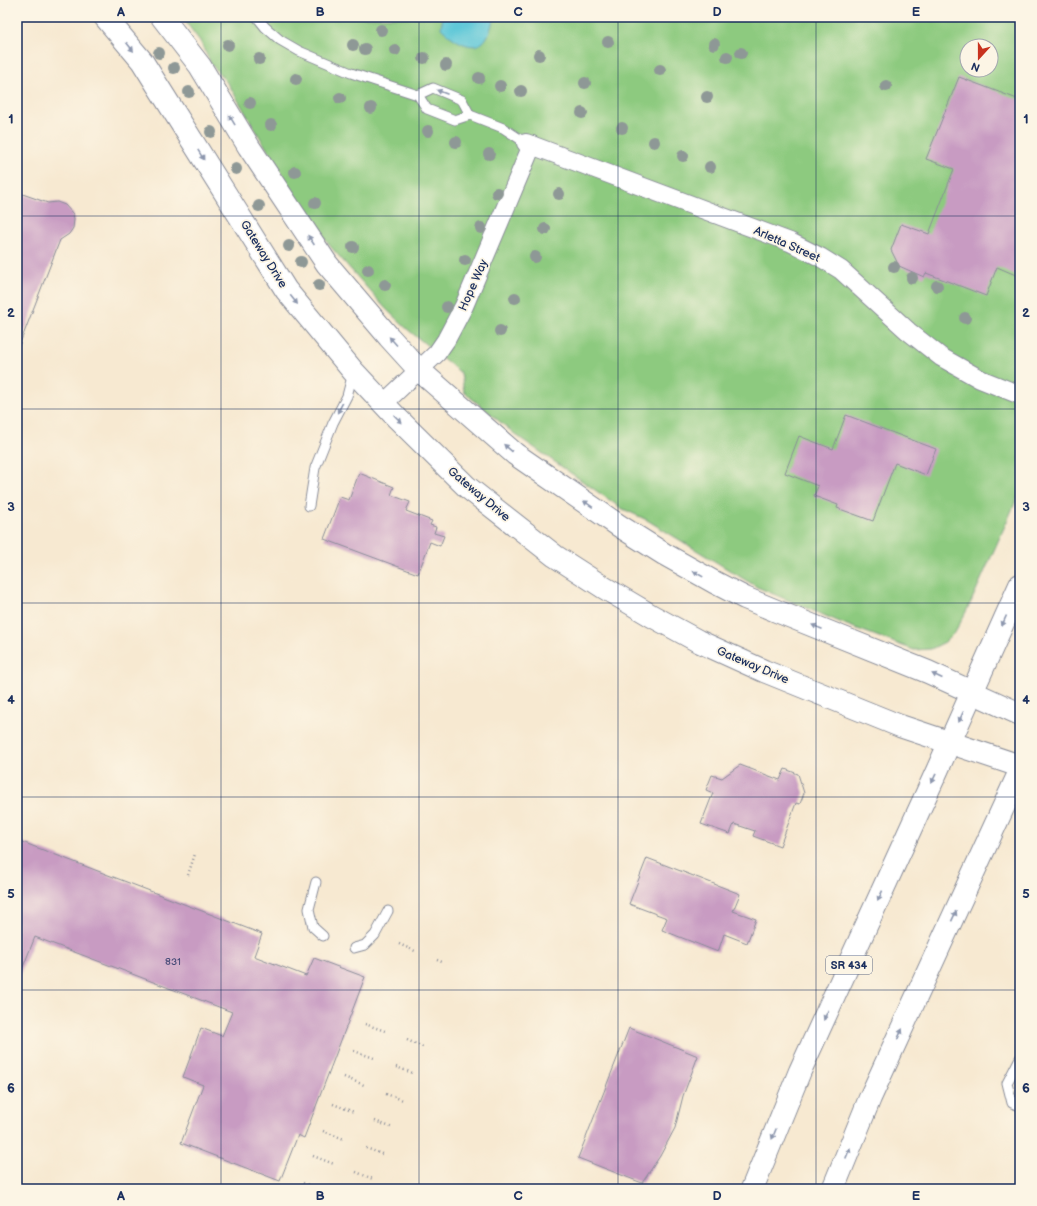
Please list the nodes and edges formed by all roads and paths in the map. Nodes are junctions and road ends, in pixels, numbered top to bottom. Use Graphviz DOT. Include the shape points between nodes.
graph roads {
  1 [pos="105,17"];
  2 [pos="162,17"];
  3 [pos="256,17"];
  4 [pos="418,95"];
  5 [pos="470,115"];
  6 [pos="529,144"];
  7 [pos="420,370"];
  8 [pos="353,371"];
  9 [pos="1020,395"];
  10 [pos="383,404"];
  11 [pos="309,506"];
  12 [pos="1020,585"];
  13 [pos="972,692"];
  14 [pos="1020,714"];
  15 [pos="950,743"];
  16 [pos="1020,766"];
  17 [pos="1020,771"];
  18 [pos="195,854"];
  19 [pos="188,875"];
  20 [pos="316,882"];
  21 [pos="388,910"];
  22 [pos="323,936"];
  23 [pos="399,944"];
  24 [pos="354,948"];
  25 [pos="415,951"];
  26 [pos="437,960"];
  27 [pos="442,962"];
  28 [pos="365,1024"];
  29 [pos="385,1031"];
  30 [pos="407,1040"];
  31 [pos="423,1047"];
  32 [pos="354,1051"];
  33 [pos="374,1058"];
  34 [pos="1020,1058"];
  35 [pos="396,1067"];
  36 [pos="413,1073"];
  37 [pos="344,1077"];
  38 [pos="364,1085"];
  39 [pos="386,1094"];
  40 [pos="403,1100"];
  41 [pos="334,1104"];
  42 [pos="1020,1106"];
  43 [pos="354,1112"];
  44 [pos="375,1121"];
  45 [pos="393,1128"];
  46 [pos="323,1131"];
  47 [pos="344,1139"];
  48 [pos="366,1148"];
  49 [pos="382,1154"];
  50 [pos="313,1156"];
  51 [pos="334,1164"];
  52 [pos="356,1172"];
  53 [pos="373,1179"];
  54 [pos="303,1183"];
  55 [pos="319,1189"];
  56 [pos="752,1189"];
  57 [pos="833,1189"];
  1 -- 8 [label="street, Gateway Drive, one-way" via="142,61 286,290"];
  7 -- 2 [label="street, one-way" via="327,264 249,147 200,66"];
  3 -- 4 [label="lane" via="280,40 299,52 351,74"];
  4 -- 5 [label="lane" via="427,109 434,112 455,120"];
  5 -- 4 [label="lane, one-way" via="462,100 433,88"];
  5 -- 6 [label="lane" via="503,128"];
  6 -- 7 [label="street, Hope Way" via="464,306 446,340"];
  6 -- 9 [label="street, Arletta Street" via="790,242 820,257 841,270 908,331 941,357 980,379"];
  7 -- 10 [label="street, Hope Way"];
  13 -- 7 [label="street, one-way" via="745,598 664,554 515,454"];
  8 -- 10 [label="street, Gateway Drive"];
  8 -- 11 [label="lane, one-way" via="347,396 332,423 315,468"];
  10 -- 15 [label="street, Gateway Drive, one-way" via="467,487 555,556 609,591 698,641 758,669 900,726"];
  12 -- 13 [label="street, SR 434, one-way"];
  13 -- 14 [label="street"];
  13 -- 15 [label="street, SR 434, one-way"];
  15 -- 16 [label="street, Gateway Drive"];
  15 -- 56 [label="street, SR 434, one-way" via="800,1071"];
  57 -- 17 [label="street, one-way" via="870,1098"];
  18 -- 19 [label="path"];
  20 -- 22 [label="lane" via="309,909 313,926"];
  21 -- 24 [label="lane" via="375,935 365,945"];
  23 -- 25 [label="path"];
  26 -- 27 [label="path"];
  28 -- 29 [label="path"];
  30 -- 31 [label="path"];
  32 -- 33 [label="path"];
  34 -- 42 [label="lane" via="1007,1083 1012,1103"];
  35 -- 36 [label="path"];
  37 -- 38 [label="path"];
  39 -- 40 [label="path"];
  41 -- 43 [label="path"];
  44 -- 45 [label="path"];
  46 -- 47 [label="path"];
  48 -- 49 [label="path"];
  50 -- 51 [label="path"];
  52 -- 53 [label="path"];
  54 -- 55 [label="path"];
}
